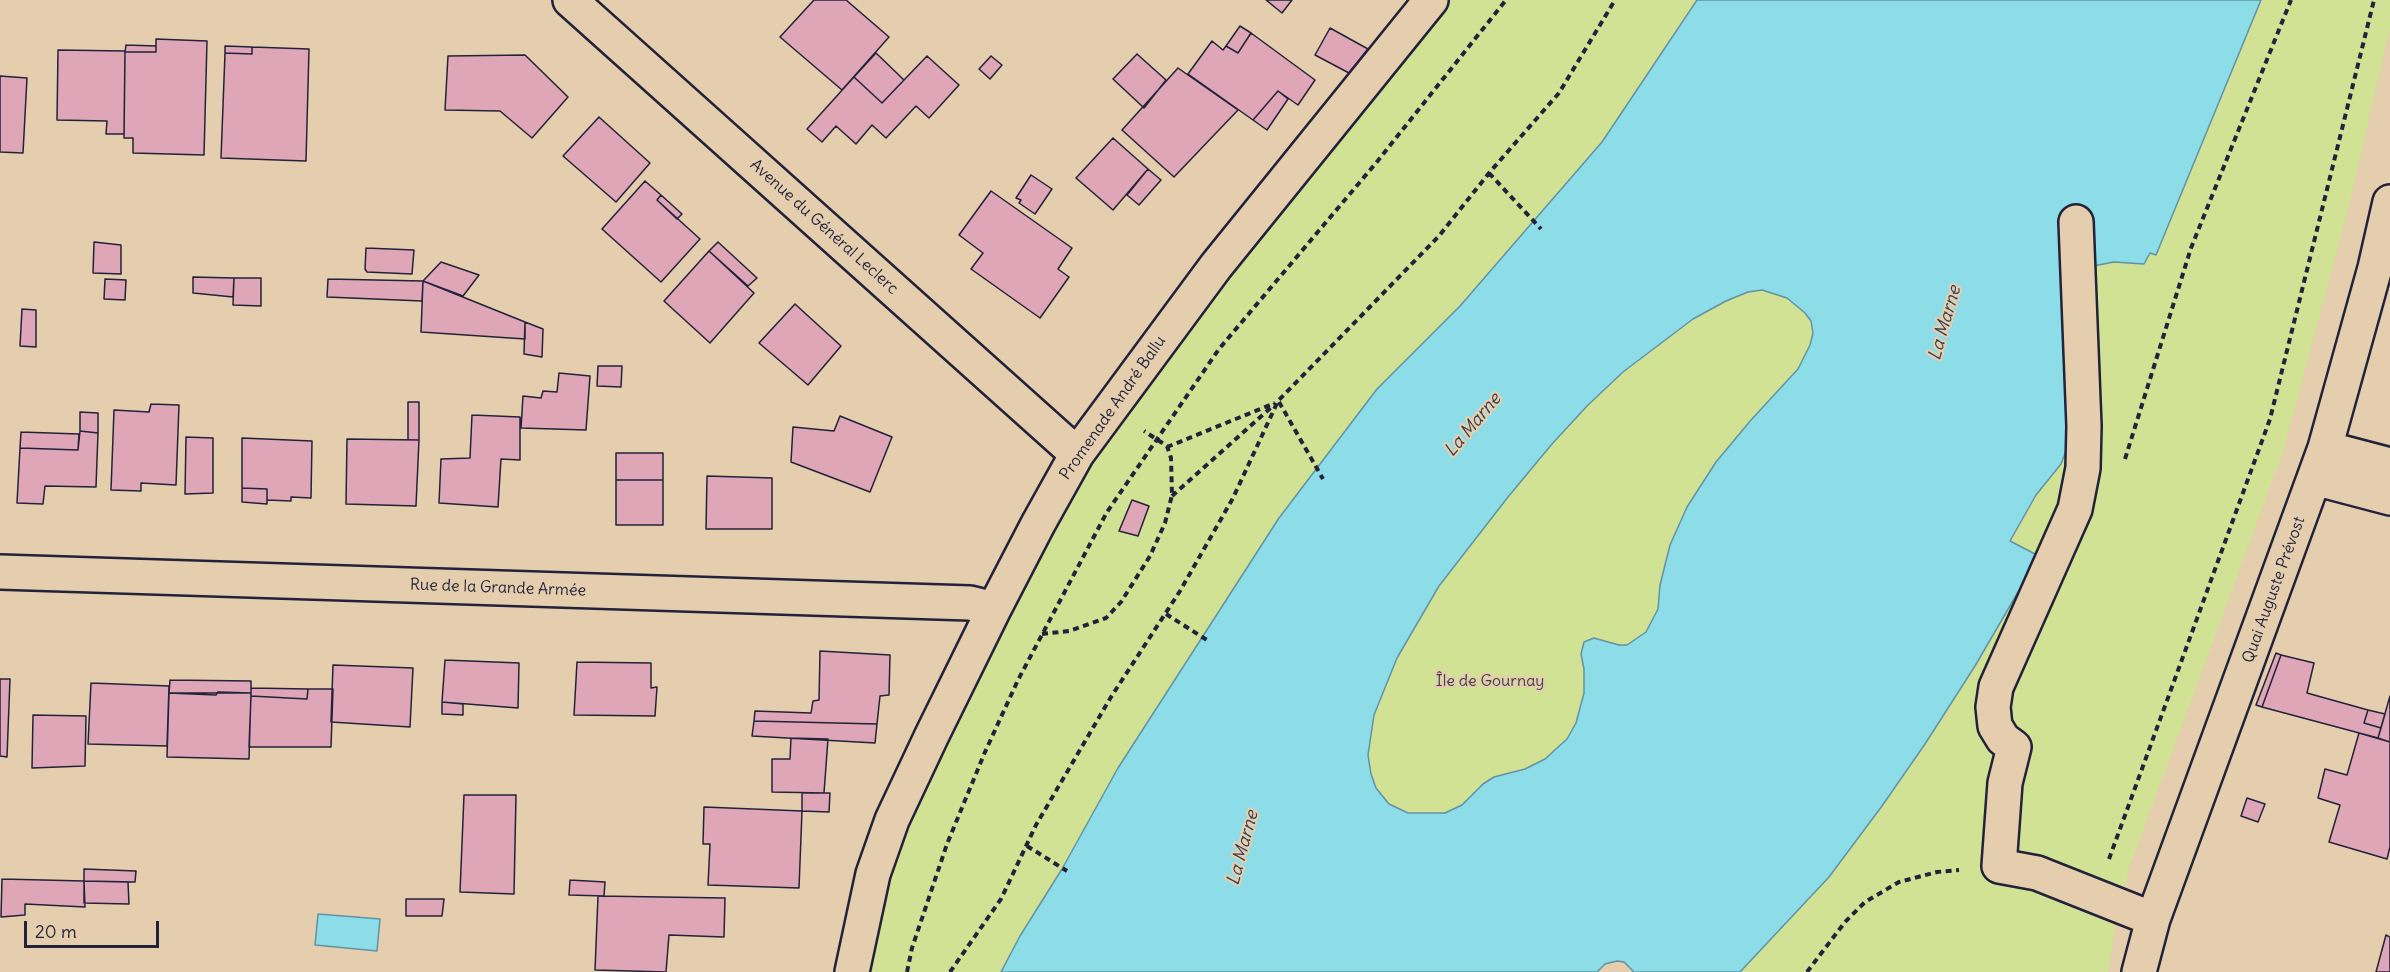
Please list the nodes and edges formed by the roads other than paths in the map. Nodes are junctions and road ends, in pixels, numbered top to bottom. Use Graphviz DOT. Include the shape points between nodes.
graph roads {
  1 [pos="570,0"];
  2 [pos="1431,0"];
  3 [pos="2390,202"];
  4 [pos="2076,222"];
  5 [pos="1077,454"];
  6 [pos="2320,463"];
  7 [pos="2390,465"];
  8 [pos="2390,498"];
  9 [pos="0,572"];
  10 [pos="994,609"];
  11 [pos="2153,919"];
  12 [pos="852,972"];
  13 [pos="2139,972"];
  1 -- 5 [label="street, Avenue du Général Leclerc"];
  2 -- 5 [label="street, Promenade André Ballu" via="1216,266"];
  3 -- 6 [label="street, Quai Auguste Prévost"];
  4 -- 11 [label="street" via="2083,468 2075,509 1996,687 1995,726 2014,747 2005,783 1999,866 2037,873"];
  5 -- 10 [label="street, Promenade André Ballu"];
  6 -- 7 [label="street"];
  6 -- 8 [label="street"];
  6 -- 11 [label="street, Quai Auguste Prévost"];
  9 -- 10 [label="street, Rue de la Grande Armée" via="970,603"];
  10 -- 12 [label="street, Promenade André Ballu" via="892,820 873,874"];
  11 -- 13 [label="street, Quai Auguste Prévost"];
}
